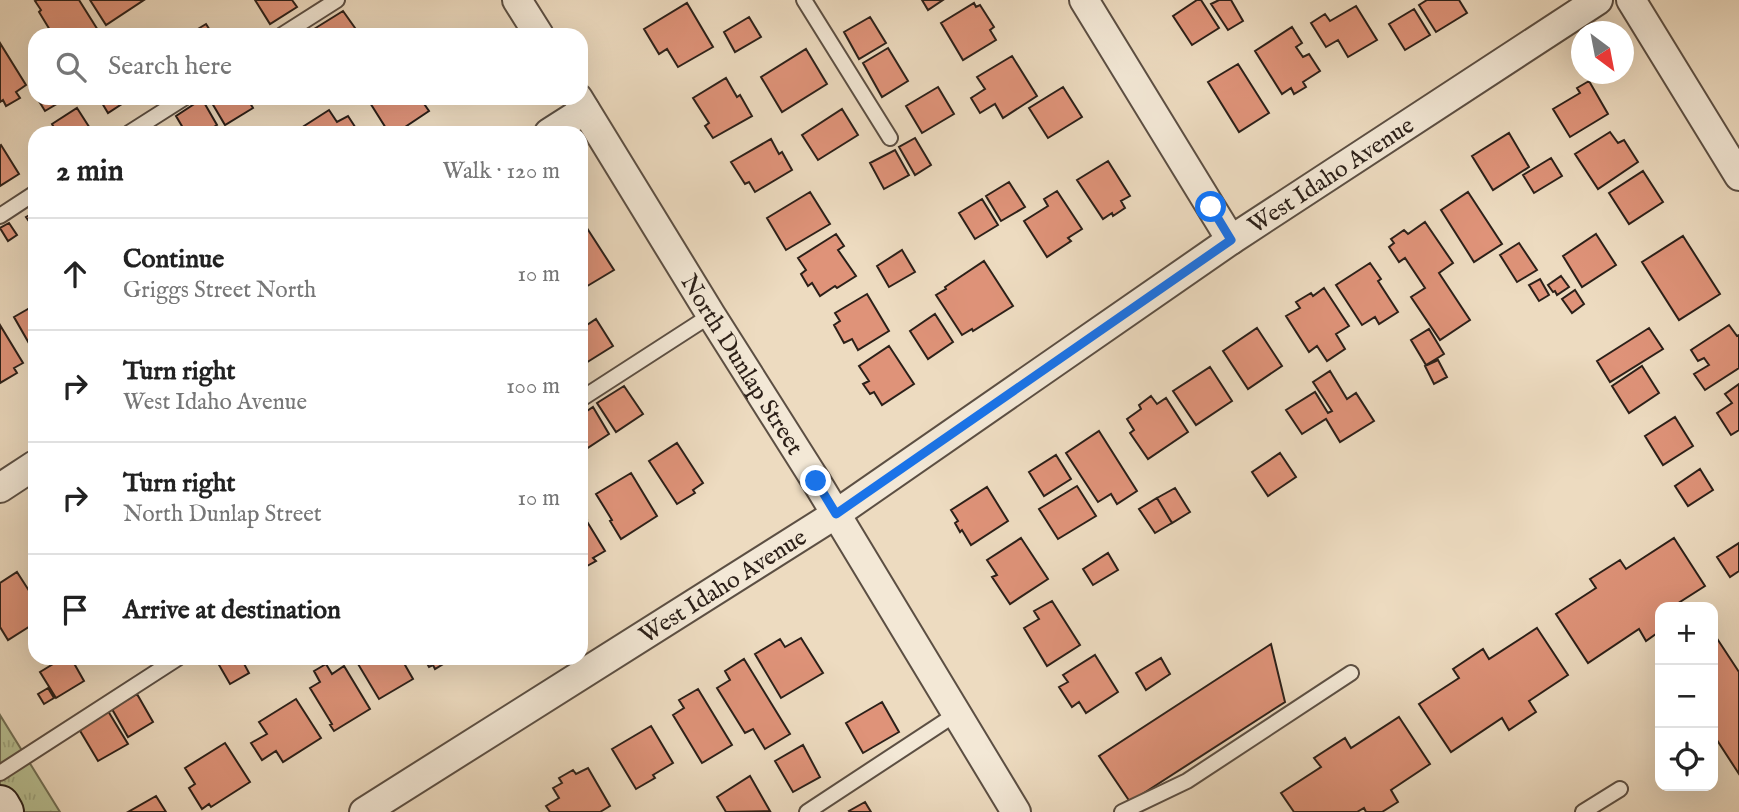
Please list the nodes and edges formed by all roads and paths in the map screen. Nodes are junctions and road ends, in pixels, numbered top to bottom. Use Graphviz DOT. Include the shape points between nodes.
graph roads {
  1 [pos="337,0"];
  2 [pos="517,0"];
  3 [pos="804,0"];
  4 [pos="1084,0"];
  5 [pos="1598,0"];
  6 [pos="1631,0"];
  7 [pos="293,28"];
  8 [pos="535,28"];
  9 [pos="173,105"];
  10 [pos="580,105"];
  11 [pos="582,105"];
  12 [pos="140,126"];
  13 [pos="557,126"];
  14 [pos="890,138"];
  15 [pos="1739,176"];
  16 [pos="28,198"];
  17 [pos="0,216"];
  18 [pos="1231,240"];
  19 [pos="711,315"];
  20 [pos="588,394"];
  21 [pos="28,470"];
  22 [pos="0,488"];
  23 [pos="836,514"];
  24 [pos="167,665"];
  25 [pos="1351,673"];
  26 [pos="956,714"];
  27 [pos="0,773"];
  28 [pos="1620,789"];
  29 [pos="0,805"];
  30 [pos="4,812"];
  31 [pos="364,812"];
  32 [pos="807,812"];
  33 [pos="1016,812"];
  34 [pos="1122,812"];
  35 [pos="1583,812"];
  1 -- 7 [label="lane"];
  2 -- 8 [label="street"];
  3 -- 14 [label="lane"];
  4 -- 18 [label="street"];
  5 -- 18 [label="street, West Idaho Avenue"];
  6 -- 15 [label="street"];
  9 -- 12 [label="lane"];
  10 -- 13 [label="street"];
  11 -- 19 [label="street, North Dunlap Street"];
  16 -- 17 [label="lane"];
  18 -- 23 [label="street, West Idaho Avenue"];
  19 -- 20 [label="lane"];
  19 -- 23 [label="street, North Dunlap Street"];
  21 -- 22 [label="street"];
  23 -- 26 [label="street, North Dunlap Street"];
  23 -- 31 [label="street, West Idaho Avenue"];
  24 -- 27 [label="lane"];
  25 -- 34 [label="lane" via="1187,781"];
  26 -- 32 [label="lane"];
  26 -- 33 [label="street, North Dunlap Street"];
  28 -- 35 [label="lane"];
  29 -- 30 [label="main road"];
}
